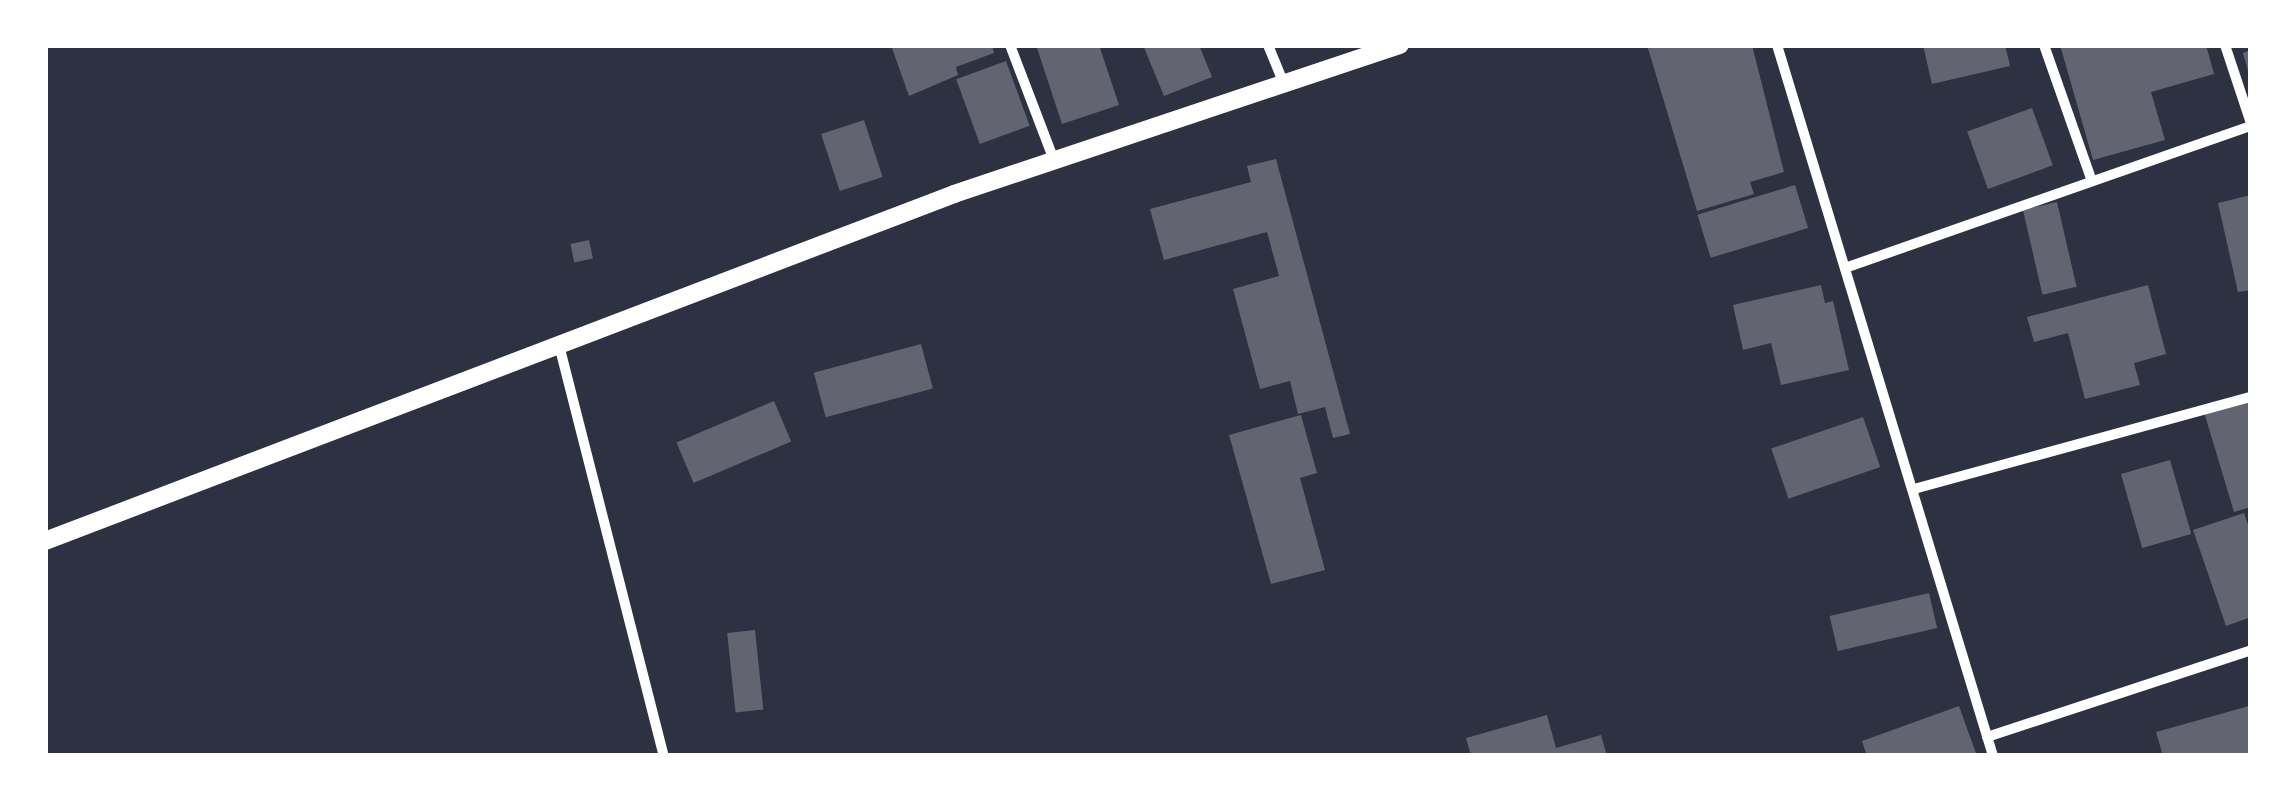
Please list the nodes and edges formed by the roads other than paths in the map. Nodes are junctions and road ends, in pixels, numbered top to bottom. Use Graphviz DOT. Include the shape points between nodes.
graph roads {
  1 [pos="1010,45"];
  2 [pos="1268,45"];
  3 [pos="1400,45"];
  4 [pos="1777,45"];
  5 [pos="2044,45"];
  6 [pos="2225,45"];
  7 [pos="1284,84"];
  8 [pos="2251,124"];
  9 [pos="1054,160"];
  10 [pos="2092,181"];
  11 [pos="1845,268"];
  12 [pos="559,345"];
  13 [pos="2251,397"];
  14 [pos="1914,489"];
  15 [pos="45,541"];
  16 [pos="2251,650"];
  17 [pos="1987,736"];
  18 [pos="664,756"];
  19 [pos="1992,756"];
  1 -- 9 [label="street"];
  2 -- 7 [label="street"];
  3 -- 7 [label="street"];
  4 -- 11 [label="street"];
  5 -- 10 [label="street"];
  6 -- 8 [label="street"];
  7 -- 9 [label="street"];
  8 -- 10 [label="street"];
  9 -- 12 [label="street"];
  10 -- 11 [label="street"];
  11 -- 14 [label="street"];
  12 -- 15 [label="street"];
  12 -- 18 [label="street"];
  13 -- 14 [label="street"];
  14 -- 17 [label="street"];
  16 -- 17 [label="street"];
  17 -- 19 [label="street"];
}
